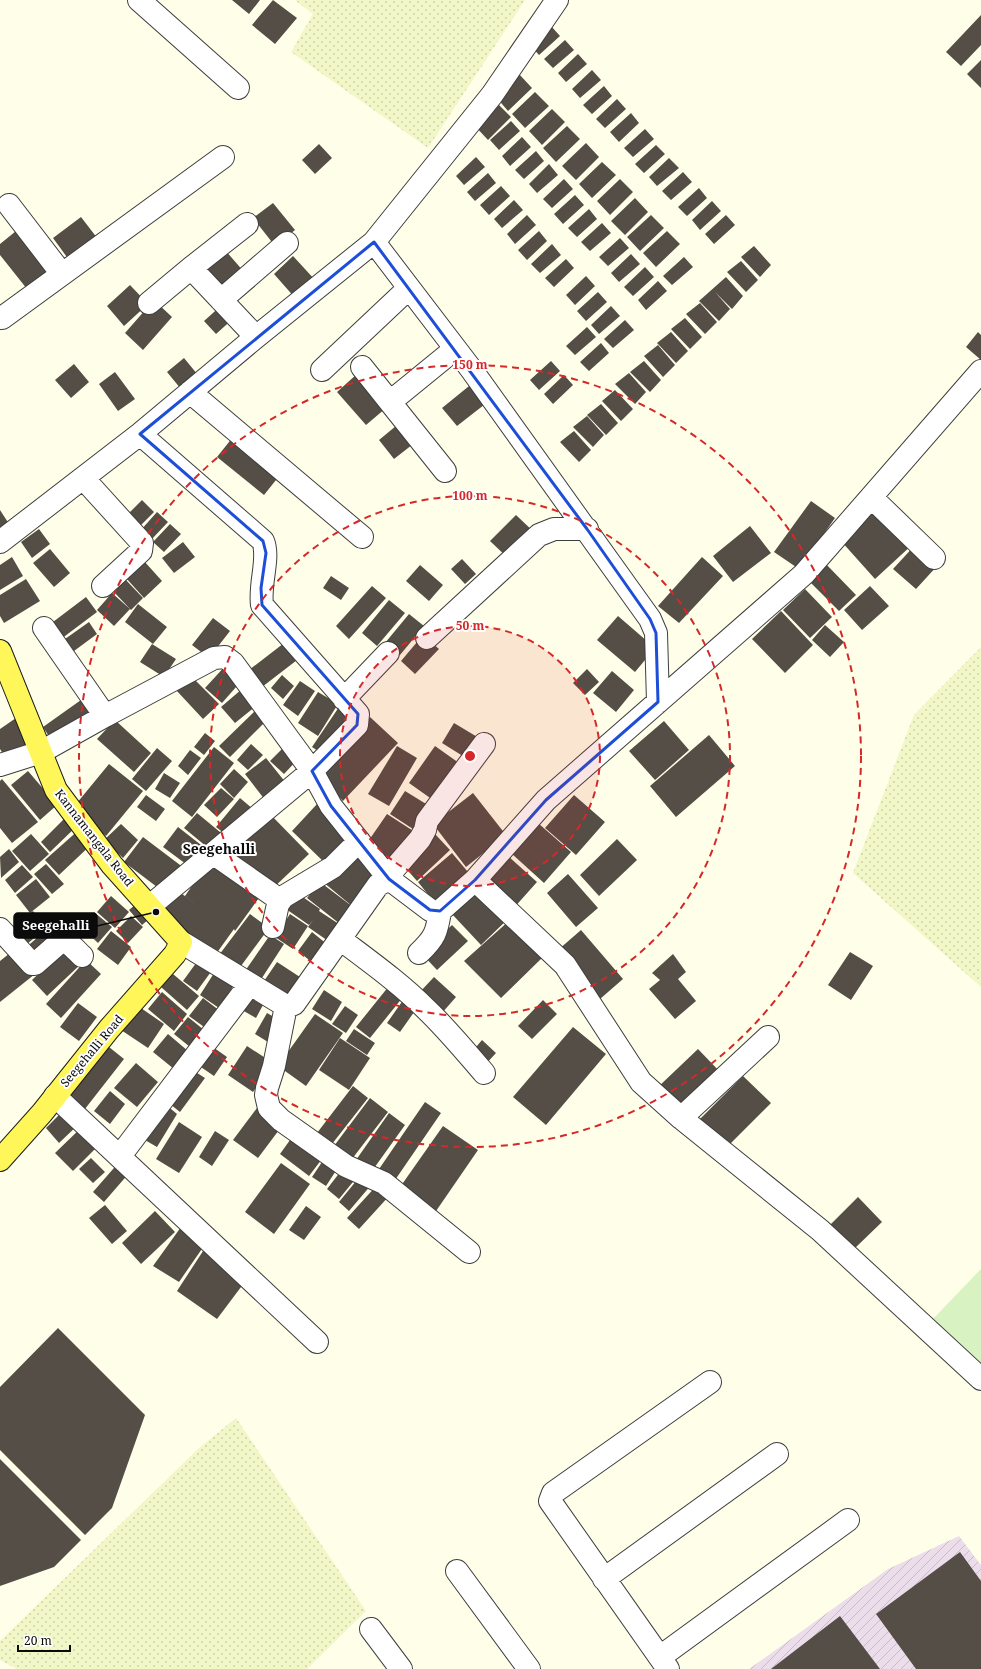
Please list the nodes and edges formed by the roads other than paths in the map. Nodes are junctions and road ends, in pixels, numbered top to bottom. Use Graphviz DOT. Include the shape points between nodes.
graph roads {
  1 [pos="139,0"];
  2 [pos="557,0"];
  3 [pos="238,88"];
  4 [pos="223,157"];
  5 [pos="10,206"];
  6 [pos="247,224"];
  7 [pos="374,242"];
  8 [pos="287,243"];
  9 [pos="191,268"];
  10 [pos="62,274"];
  11 [pos="409,288"];
  12 [pos="221,300"];
  13 [pos="149,303"];
  14 [pos="0,318"];
  15 [pos="256,337"];
  16 [pos="455,349"];
  17 [pos="362,366"];
  18 [pos="322,370"];
  19 [pos="981,371"];
  20 [pos="190,392"];
  21 [pos="390,402"];
  22 [pos="140,434"];
  23 [pos="445,471"];
  24 [pos="83,478"];
  25 [pos="871,497"];
  26 [pos="587,529"];
  27 [pos="362,537"];
  28 [pos="0,542"];
  29 [pos="934,558"];
  30 [pos="103,586"];
  31 [pos="44,628"];
  32 [pos="427,638"];
  33 [pos="0,651"];
  34 [pos="388,653"];
  35 [pos="344,699"];
  36 [pos="658,702"];
  37 [pos="105,716"];
  38 [pos="484,744"];
  39 [pos="40,752"];
  40 [pos="0,765"];
  41 [pos="312,771"];
  42 [pos="359,841"];
  43 [pos="214,854"];
  44 [pos="388,878"];
  45 [pos="475,880"];
  46 [pos="280,900"];
  47 [pos="150,906"];
  48 [pos="440,911"];
  49 [pos="273,927"];
  50 [pos="0,929"];
  51 [pos="340,938"];
  52 [pos="182,942"];
  53 [pos="419,953"];
  54 [pos="82,956"];
  55 [pos="250,984"];
  56 [pos="286,1006"];
  57 [pos="768,1037"];
  58 [pos="484,1073"];
  59 [pos="55,1096"];
  60 [pos="681,1118"];
  61 [pos="120,1156"];
  62 [pos="0,1160"];
  63 [pos="469,1252"];
  64 [pos="317,1342"];
  65 [pos="981,1379"];
  66 [pos="710,1382"];
  67 [pos="777,1454"];
  68 [pos="848,1520"];
  69 [pos="458,1571"];
  70 [pos="604,1579"];
  71 [pos="371,1629"];
  72 [pos="664,1663"];
  73 [pos="401,1669"];
  74 [pos="529,1669"];
  1 -- 3 [label="street"];
  2 -- 7 [label="street" via="492,95"];
  4 -- 10 [label="street"];
  5 -- 10 [label="street"];
  6 -- 9 [label="street"];
  7 -- 11 [label="street"];
  7 -- 15 [label="street"];
  8 -- 12 [label="street"];
  9 -- 12 [label="street"];
  9 -- 13 [label="street"];
  10 -- 14 [label="street"];
  11 -- 16 [label="street"];
  11 -- 18 [label="street"];
  12 -- 15 [label="street"];
  15 -- 20 [label="street"];
  16 -- 21 [label="street"];
  16 -- 26 [label="street"];
  17 -- 21 [label="street"];
  19 -- 25 [label="street"];
  20 -- 22 [label="street"];
  20 -- 27 [label="street"];
  21 -- 23 [label="street"];
  22 -- 24 [label="street"];
  22 -- 35 [label="street" via="263,541 266,553 261,588 262,605"];
  24 -- 28 [label="street"];
  24 -- 30 [label="street" via="142,543 141,551"];
  25 -- 29 [label="street"];
  25 -- 36 [label="street" via="804,574"];
  26 -- 32 [label="street" via="554,529 539,535"];
  26 -- 36 [label="street" via="650,619 656,633"];
  31 -- 37 [label="street"];
  33 -- 39 [label="main road, Kannamangala Road"];
  34 -- 35 [label="street"];
  35 -- 41 [label="street" via="358,714 357,725"];
  36 -- 45 [label="street" via="546,800"];
  37 -- 39 [label="street"];
  37 -- 41 [label="street" via="214,658 225,657 233,663"];
  38 -- 44 [label="street" via="427,821 420,839"];
  39 -- 40 [label="street"];
  39 -- 47 [label="main road, Kannamangala Road" via="56,790 112,865"];
  41 -- 42 [label="street" via="331,806"];
  41 -- 43 [label="street"];
  42 -- 44 [label="street"];
  42 -- 46 [label="street" via="333,867 290,891"];
  43 -- 46 [label="street"];
  43 -- 47 [label="street"];
  44 -- 48 [label="street" via="430,910"];
  44 -- 51 [label="street" via="378,885"];
  45 -- 48 [label="street"];
  45 -- 60 [label="street" via="565,965 641,1082"];
  46 -- 49 [label="street"];
  47 -- 52 [label="main road, Kannamangala Road"];
  48 -- 53 [label="street" via="436,935"];
  50 -- 54 [label="street" via="32,964 63,941"];
  51 -- 56 [label="street" via="294,1004"];
  51 -- 58 [label="street" via="426,1008"];
  52 -- 55 [label="street, Kannamangala Road"];
  52 -- 59 [label="main road, Seegehalli Road" via="175,954 109,1029"];
  55 -- 56 [label="street, Kannamangala Road"];
  55 -- 61 [label="street"];
  56 -- 63 [label="street" via="267,1088 269,1108 281,1120 346,1166 384,1183"];
  57 -- 60 [label="street"];
  59 -- 61 [label="street"];
  59 -- 62 [label="main road, Seegehalli Road"];
  60 -- 65 [label="street" via="820,1230"];
  61 -- 64 [label="street"];
  66 -- 70 [label="street" via="550,1497 550,1501"];
  67 -- 70 [label="street"];
  68 -- 72 [label="street"];
  69 -- 74 [label="street"];
  70 -- 72 [label="street"];
  71 -- 73 [label="street"];
}
